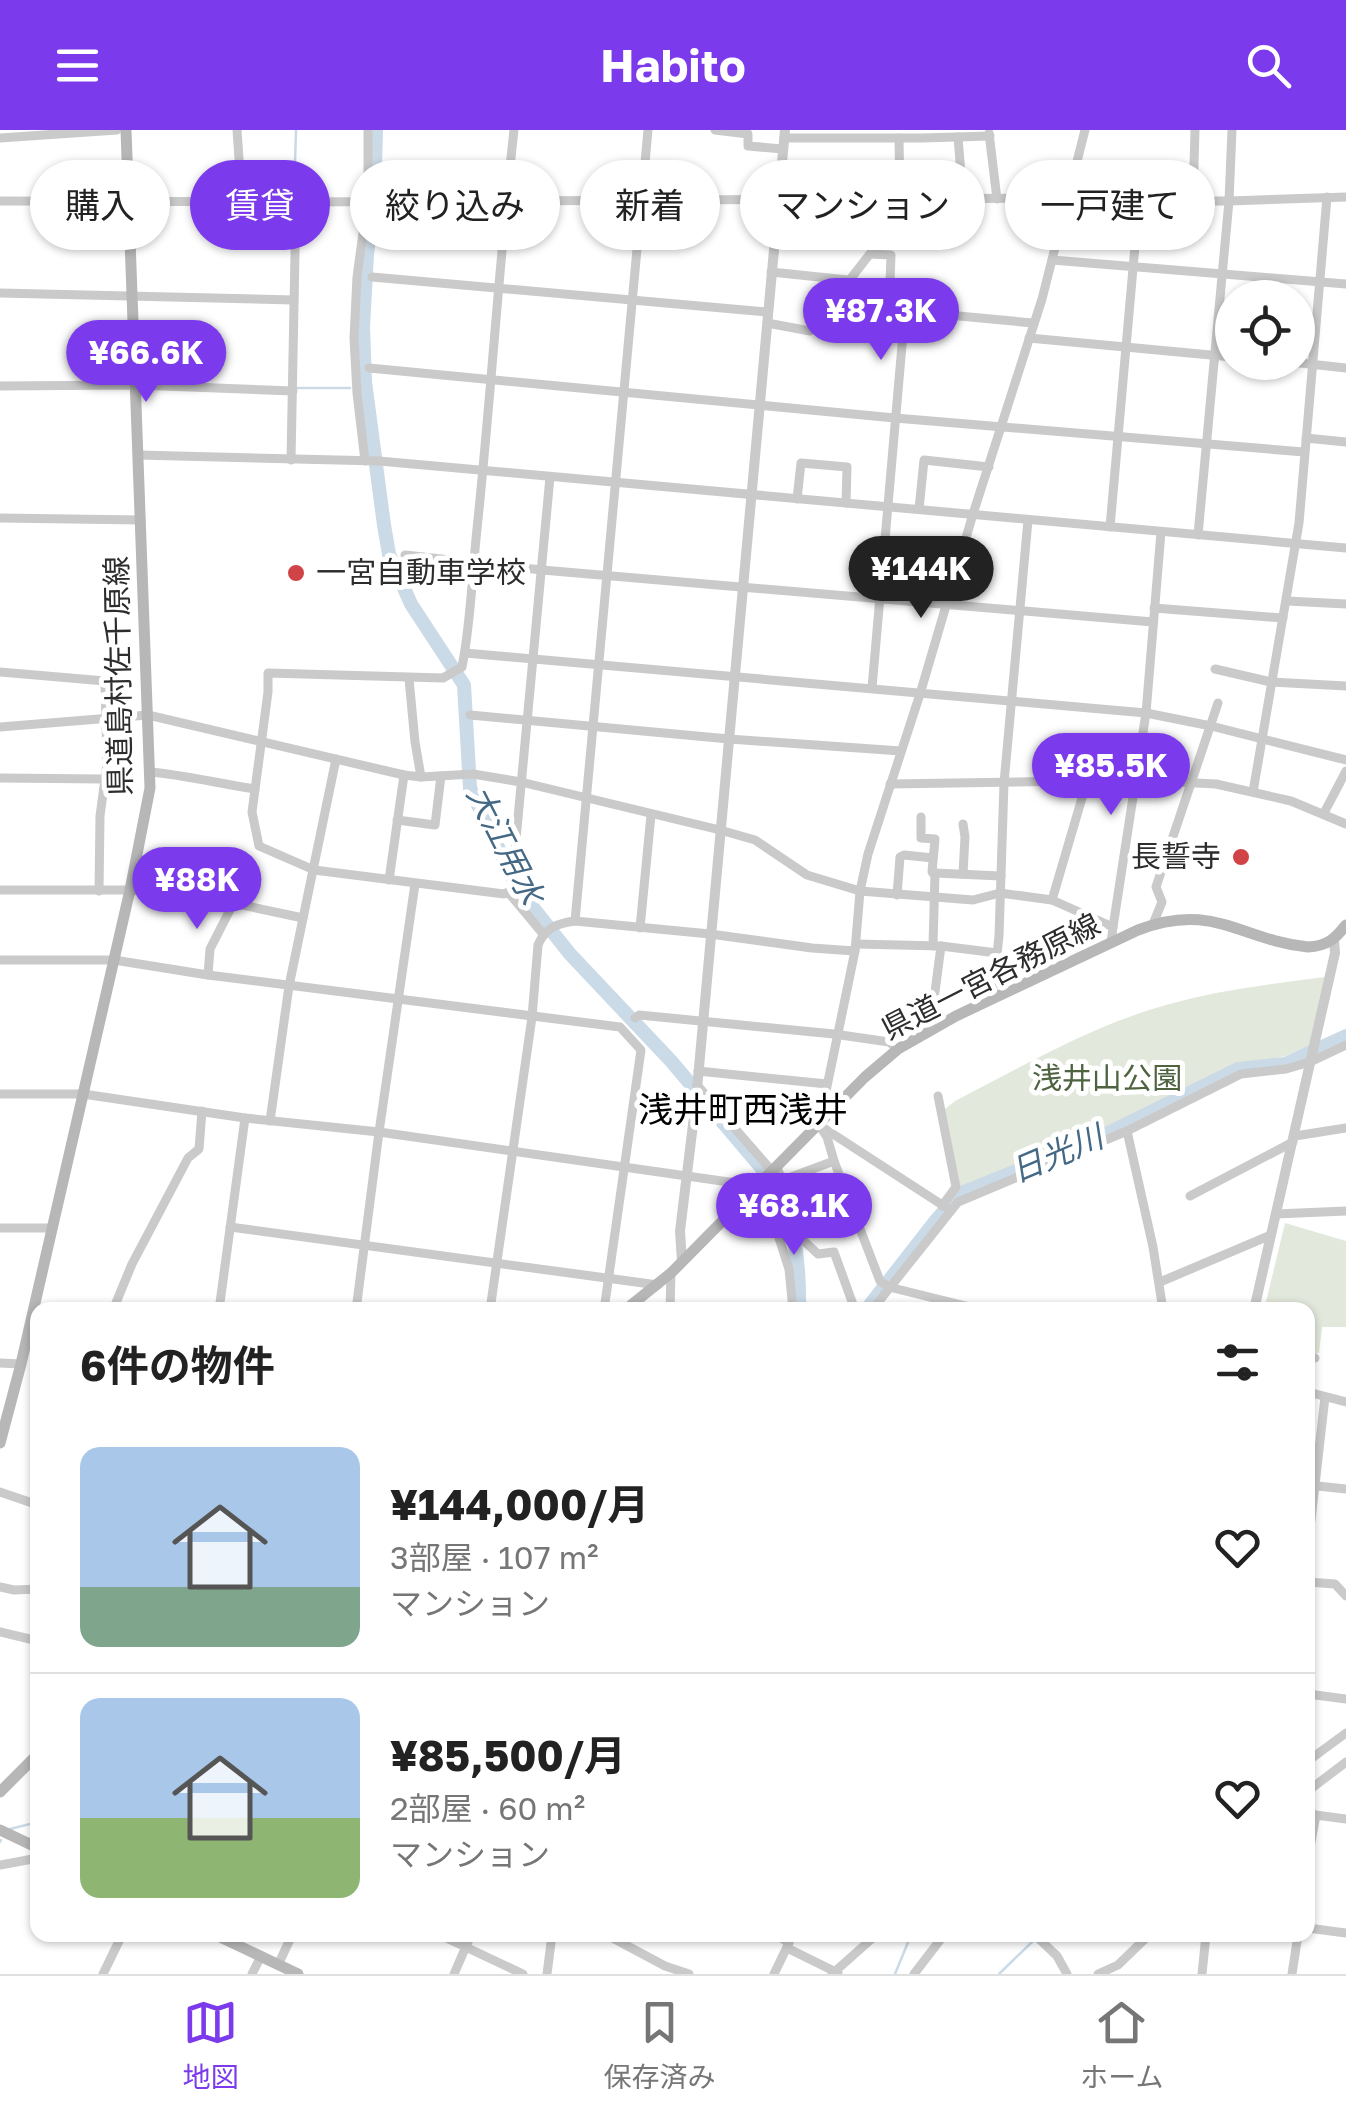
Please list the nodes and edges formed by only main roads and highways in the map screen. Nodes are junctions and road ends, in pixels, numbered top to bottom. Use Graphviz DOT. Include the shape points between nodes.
graph roads {
  1 [pos="126,130"];
  2 [pos="1346,924"];
  3 [pos="1340,939"];
  4 [pos="35,1302"];
  5 [pos="636,1302"];
  6 [pos="30,1325"];
  7 [pos="0,1444"];
  8 [pos="30,1762"];
  9 [pos="0,1792"];
  10 [pos="0,1830"];
  11 [pos="30,1844"];
  12 [pos="231,1942"];
  13 [pos="298,1974"];
  1 -- 4 [label="main road, 県道島村佐千原線" via="148,806"];
  2 -- 3 [label="main road"];
  3 -- 5 [label="main road, 県道一宮各務原線" via="1302,947 1212,921 1153,924 930,1030 865,1076"];
  6 -- 7 [label="main road, 県道島村佐千原線"];
  8 -- 9 [label="main road"];
  10 -- 11 [label="main road"];
  12 -- 13 [label="main road"];
}
